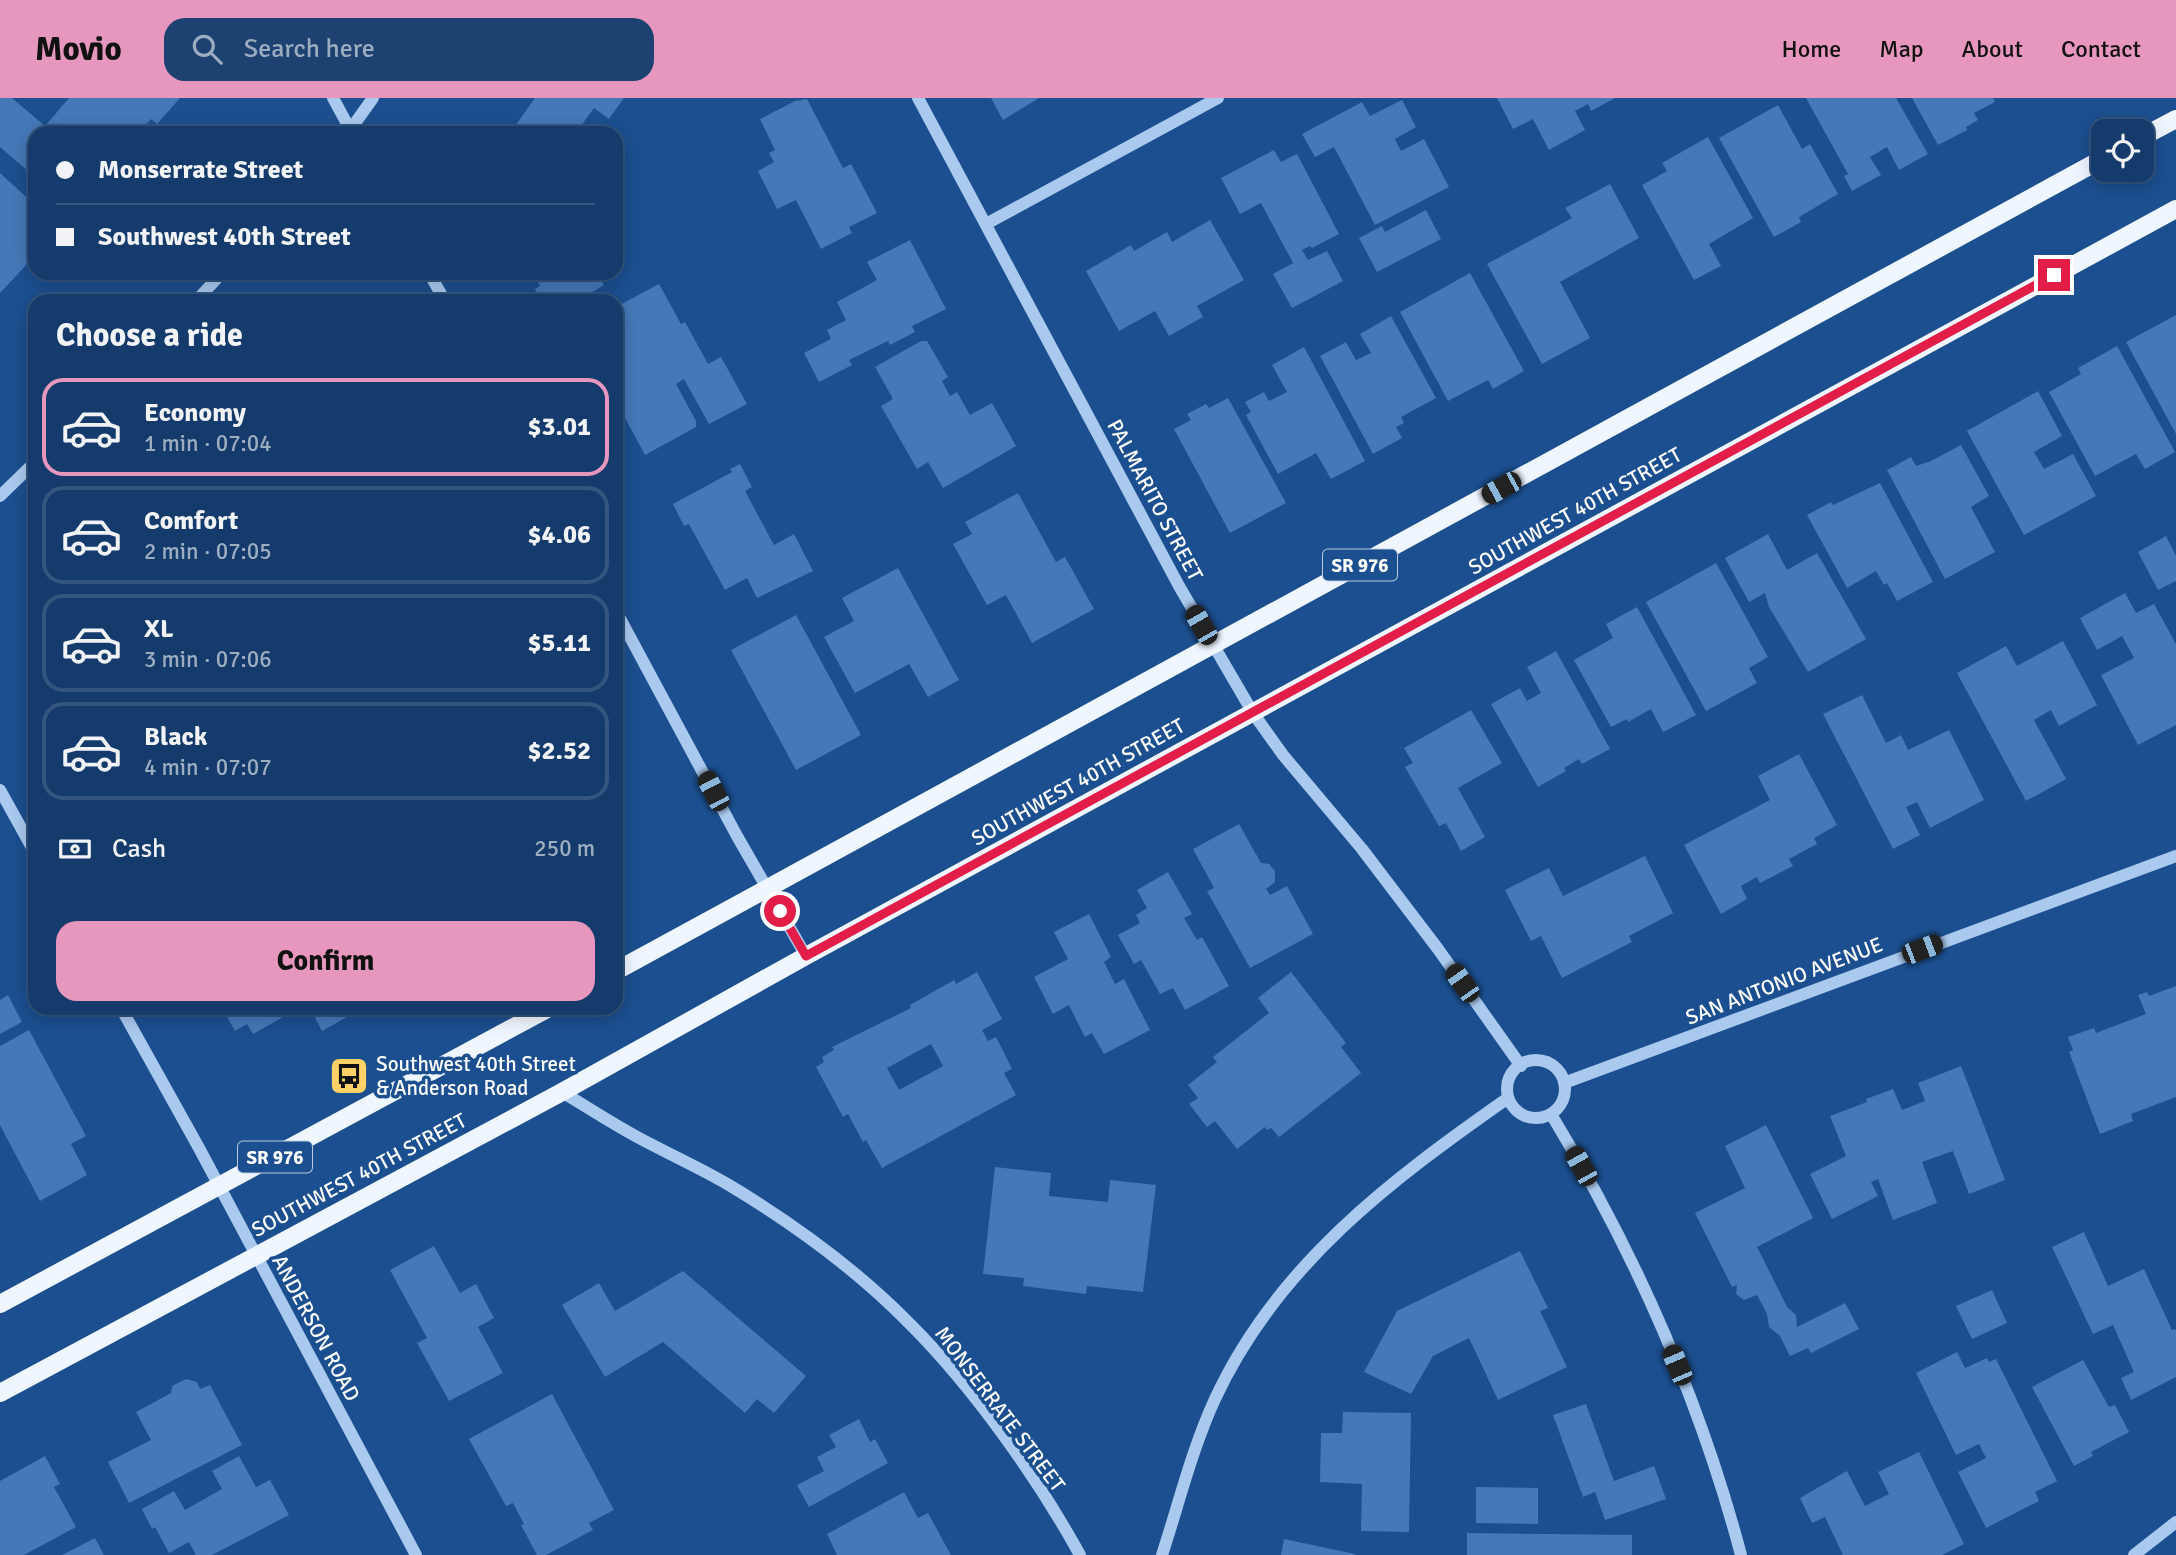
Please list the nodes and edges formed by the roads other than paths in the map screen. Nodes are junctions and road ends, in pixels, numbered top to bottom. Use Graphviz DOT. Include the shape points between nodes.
graph roads {
  1 [pos="333,98"];
  2 [pos="373,98"];
  3 [pos="918,98"];
  4 [pos="1218,98"];
  5 [pos="2176,119"];
  6 [pos="347,126"];
  7 [pos="354,126"];
  8 [pos="2154,131"];
  9 [pos="2091,165"];
  10 [pos="2176,209"];
  11 [pos="986,224"];
  12 [pos="216,280"];
  13 [pos="202,294"];
  14 [pos="28,469"];
  15 [pos="0,496"];
  16 [pos="623,624"];
  17 [pos="1213,646"];
  18 [pos="1253,713"];
  19 [pos="0,790"];
  20 [pos="28,840"];
  21 [pos="2176,856"];
  22 [pos="767,888"];
  23 [pos="806,956"];
  24 [pos="623,967"];
  25 [pos="125,1015"];
  26 [pos="536,1015"];
  27 [pos="1521,1066"];
  28 [pos="1564,1083"];
  29 [pos="562,1092"];
  30 [pos="1508,1098"];
  31 [pos="1551,1114"];
  32 [pos="219,1187"];
  33 [pos="256,1257"];
  34 [pos="0,1304"];
  35 [pos="0,1393"];
  36 [pos="2176,1522"];
  37 [pos="416,1555"];
  38 [pos="1080,1555"];
  39 [pos="1162,1555"];
  40 [pos="1741,1555"];
  41 [pos="2134,1555"];
  1 -- 6 [label="street"];
  2 -- 7 [label="street"];
  3 -- 11 [label="street, PALMARITO STREET"];
  4 -- 11 [label="street"];
  5 -- 8 [label="main road"];
  9 -- 17 [label="main road, SR 976"];
  10 -- 18 [label="main road, SOUTHWEST 40TH STREET"];
  11 -- 17 [label="street, PALMARITO STREET"];
  12 -- 13 [label="street"];
  14 -- 15 [label="street"];
  16 -- 22 [label="street"];
  17 -- 18 [label="street, PALMARITO STREET"];
  17 -- 22 [label="main road, SR 976"];
  18 -- 23 [label="main road, SOUTHWEST 40TH STREET"];
  18 -- 27 [label="street, PALMARITO STREET" via="1362,849"];
  19 -- 20 [label="street"];
  21 -- 28 [label="street, SAN ANTONIO AVENUE"];
  22 -- 23 [label="street"];
  22 -- 24 [label="main road, SR 976"];
  23 -- 29 [label="main road, SOUTHWEST 40TH STREET"];
  25 -- 32 [label="street, ANDERSON ROAD"];
  26 -- 32 [label="main road, SR 976"];
  27 -- 28 [label="street" via="1547,1063 1561,1074"];
  27 -- 30 [label="street" via="1508,1083"];
  28 -- 31 [label="street" via="1562,1101"];
  29 -- 33 [label="main road, SOUTHWEST 40TH STREET"];
  29 -- 38 [label="street, MONSERRATE STREET" via="750,1198 829,1253 887,1302 977,1403"];
  30 -- 31 [label="street" via="1526,1116"];
  30 -- 39 [label="street" via="1362,1209 1315,1252 1271,1307 1215,1399"];
  31 -- 40 [label="street" via="1663,1331 1711,1453"];
  32 -- 33 [label="street, ANDERSON ROAD"];
  32 -- 34 [label="main road, SR 976"];
  33 -- 35 [label="main road, SOUTHWEST 40TH STREET"];
  33 -- 37 [label="street, ANDERSON ROAD"];
  36 -- 41 [label="street"];
}
